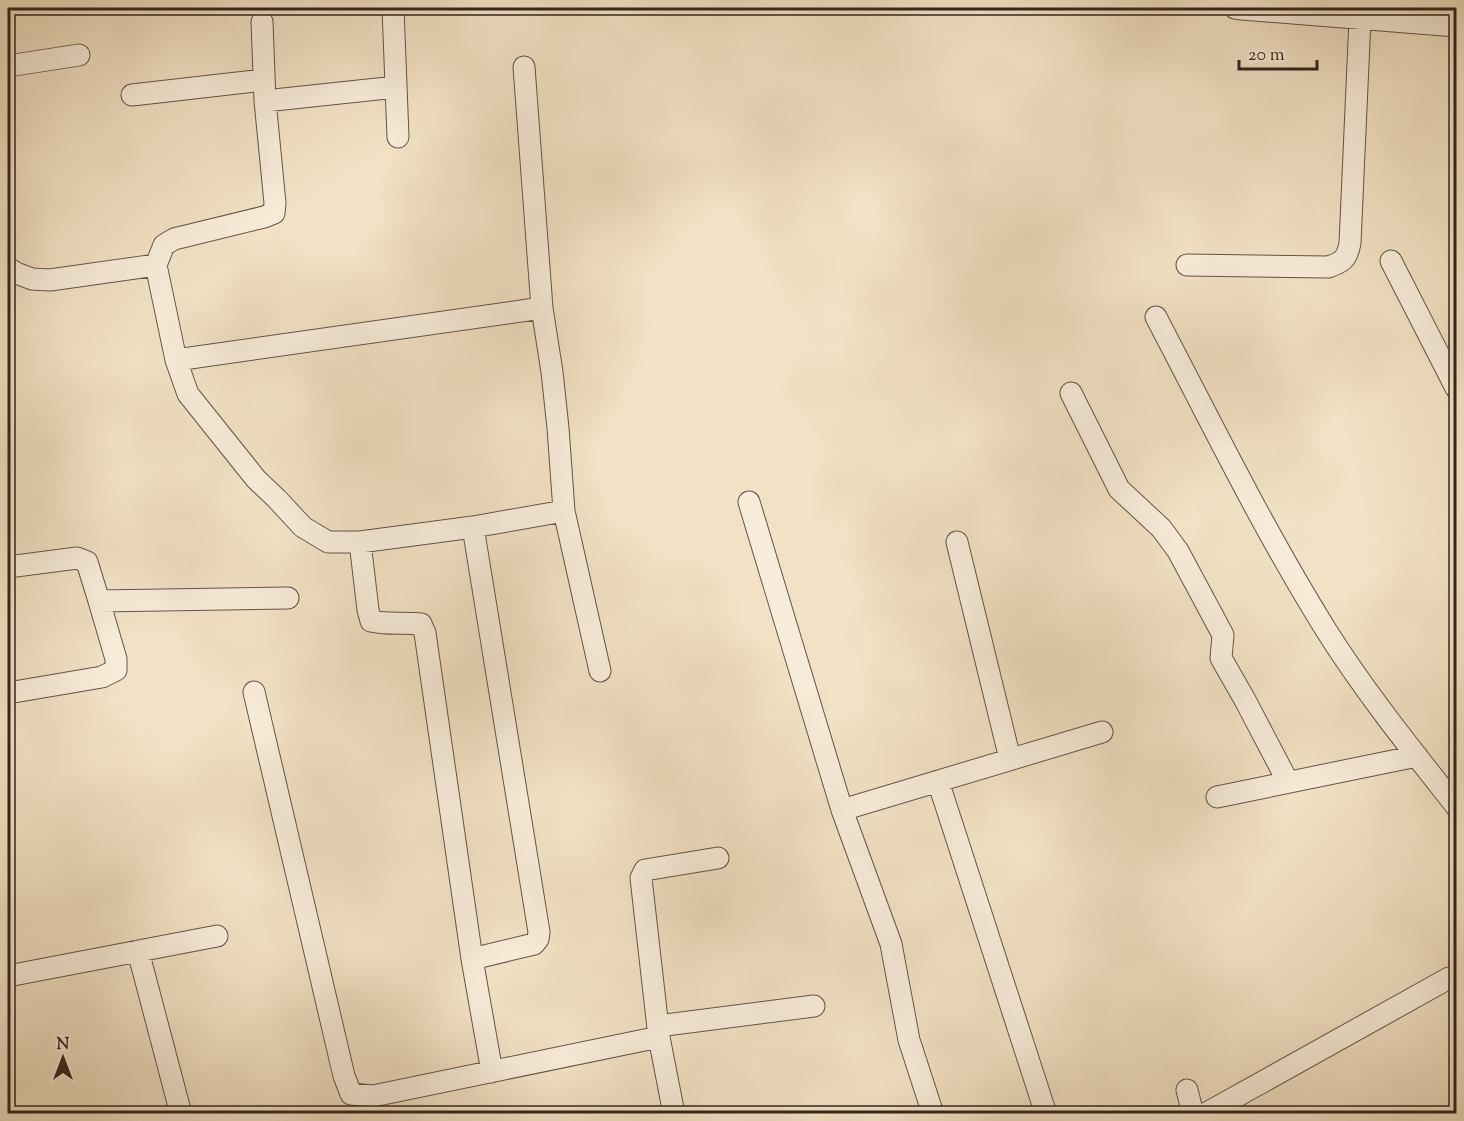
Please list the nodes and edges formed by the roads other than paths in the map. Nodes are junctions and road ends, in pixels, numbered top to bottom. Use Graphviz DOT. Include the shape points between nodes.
graph roads {
  1 [pos="393,8"];
  2 [pos="1235,8"];
  3 [pos="1360,19"];
  4 [pos="262,22"];
  5 [pos="1456,26"];
  6 [pos="79,55"];
  7 [pos="8,66"];
  8 [pos="524,67"];
  9 [pos="264,80"];
  10 [pos="396,87"];
  11 [pos="132,95"];
  12 [pos="265,101"];
  13 [pos="398,137"];
  14 [pos="1391,261"];
  15 [pos="156,264"];
  16 [pos="1187,264"];
  17 [pos="8,268"];
  18 [pos="542,308"];
  19 [pos="1156,317"];
  20 [pos="176,360"];
  21 [pos="1456,388"];
  22 [pos="1071,393"];
  23 [pos="749,502"];
  24 [pos="564,511"];
  25 [pos="473,527"];
  26 [pos="360,542"];
  27 [pos="957,542"];
  28 [pos="8,567"];
  29 [pos="288,598"];
  30 [pos="99,601"];
  31 [pos="600,671"];
  32 [pos="254,692"];
  33 [pos="8,693"];
  34 [pos="1102,732"];
  35 [pos="1417,756"];
  36 [pos="1011,759"];
  37 [pos="938,782"];
  38 [pos="1288,782"];
  39 [pos="1217,796"];
  40 [pos="1456,806"];
  41 [pos="842,810"];
  42 [pos="718,858"];
  43 [pos="217,936"];
  44 [pos="138,951"];
  45 [pos="472,959"];
  46 [pos="8,976"];
  47 [pos="1449,978"];
  48 [pos="814,1006"];
  49 [pos="658,1032"];
  50 [pos="492,1072"];
  51 [pos="1187,1090"];
  52 [pos="181,1113"];
  53 [pos="674,1113"];
  54 [pos="933,1113"];
  55 [pos="1046,1113"];
  56 [pos="1193,1113"];
  57 [pos="1205,1113"];
  1 -- 10 [label="street"];
  2 -- 3 [label="street"];
  3 -- 5 [label="street"];
  3 -- 16 [label="street" via="1348,254 1340,263 1328,267"];
  4 -- 9 [label="street"];
  6 -- 7 [label="street"];
  8 -- 18 [label="street"];
  9 -- 11 [label="street"];
  9 -- 12 [label="street"];
  10 -- 12 [label="street"];
  10 -- 13 [label="street"];
  12 -- 15 [label="street" via="274,213 174,239 164,245"];
  14 -- 21 [label="street"];
  15 -- 17 [label="street" via="50,280 32,279"];
  15 -- 20 [label="street"];
  18 -- 20 [label="street"];
  18 -- 24 [label="street" via="556,406"];
  19 -- 35 [label="street" via="1278,550 1328,632"];
  20 -- 26 [label="street" via="189,394 256,479 303,527 328,542"];
  22 -- 38 [label="street" via="1119,489 1161,528 1178,551 1224,635 1221,658"];
  23 -- 41 [label="street"];
  24 -- 25 [label="street"];
  24 -- 31 [label="street"];
  25 -- 26 [label="street"];
  25 -- 45 [label="street" via="538,939 534,944"];
  26 -- 45 [label="street" via="372,621 421,624 425,633"];
  27 -- 36 [label="street"];
  28 -- 30 [label="street" via="77,558 87,562"];
  29 -- 30 [label="street"];
  30 -- 33 [label="street" via="116,670 102,677"];
  32 -- 50 [label="street" via="351,1094 373,1096"];
  34 -- 36 [label="street"];
  35 -- 38 [label="street"];
  35 -- 40 [label="street"];
  36 -- 37 [label="street"];
  37 -- 41 [label="street"];
  37 -- 55 [label="street"];
  38 -- 39 [label="street"];
  41 -- 54 [label="street" via="891,944 909,1040"];
  42 -- 49 [label="street" via="645,870 640,878"];
  43 -- 44 [label="street"];
  44 -- 46 [label="street"];
  44 -- 52 [label="street"];
  45 -- 50 [label="street"];
  47 -- 57 [label="street"];
  48 -- 49 [label="street"];
  49 -- 50 [label="street"];
  49 -- 53 [label="street"];
  51 -- 56 [label="street"];
}
